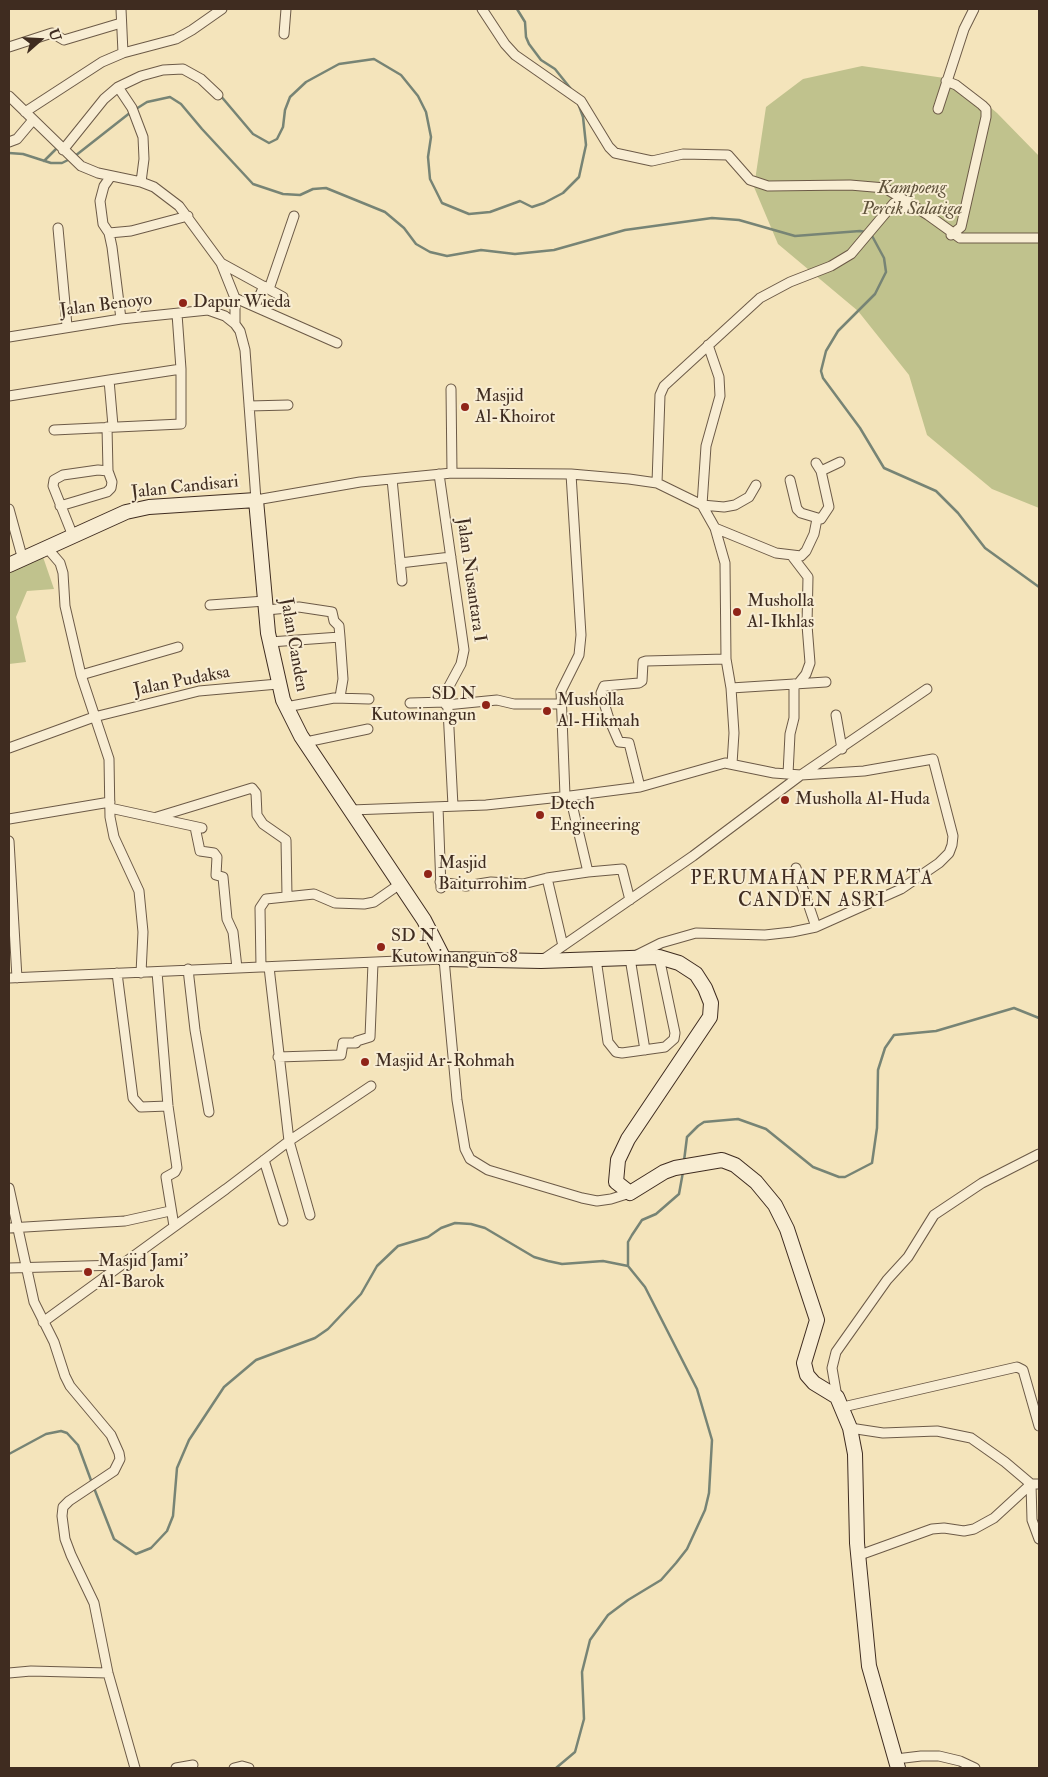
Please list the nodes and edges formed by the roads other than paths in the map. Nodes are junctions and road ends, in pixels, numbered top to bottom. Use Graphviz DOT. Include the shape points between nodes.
graph roads {
  1 [pos="121,9"];
  2 [pos="222,9"];
  3 [pos="286,9"];
  4 [pos="482,9"];
  5 [pos="974,9"];
  6 [pos="121,24"];
  7 [pos="284,34"];
  8 [pos="9,47"];
  9 [pos="123,53"];
  10 [pos="946,81"];
  11 [pos="118,87"];
  12 [pos="218,95"];
  13 [pos="9,96"];
  14 [pos="938,109"];
  15 [pos="25,112"];
  16 [pos="33,120"];
  17 [pos="9,142"];
  18 [pos="61,148"];
  19 [pos="111,176"];
  20 [pos="141,182"];
  21 [pos="188,216"];
  22 [pos="294,216"];
  23 [pos="58,228"];
  24 [pos="108,233"];
  25 [pos="954,235"];
  26 [pos="1039,238"];
  27 [pos="221,263"];
  28 [pos="266,288"];
  29 [pos="283,297"];
  30 [pos="235,298"];
  31 [pos="255,306"];
  32 [pos="177,314"];
  33 [pos="121,319"];
  34 [pos="235,324"];
  35 [pos="67,326"];
  36 [pos="9,337"];
  37 [pos="337,343"];
  38 [pos="708,345"];
  39 [pos="181,369"];
  40 [pos="109,380"];
  41 [pos="451,389"];
  42 [pos="9,396"];
  43 [pos="288,405"];
  44 [pos="250,406"];
  45 [pos="110,426"];
  46 [pos="54,430"];
  47 [pos="840,462"];
  48 [pos="816,463"];
  49 [pos="108,471"];
  50 [pos="821,471"];
  51 [pos="452,473"];
  52 [pos="439,474"];
  53 [pos="571,474"];
  54 [pos="392,479"];
  55 [pos="790,480"];
  56 [pos="657,483"];
  57 [pos="756,484"];
  58 [pos="256,500"];
  59 [pos="702,505"];
  60 [pos="60,506"];
  61 [pos="9,509"];
  62 [pos="817,519"];
  63 [pos="715,528"];
  64 [pos="73,536"];
  65 [pos="48,549"];
  66 [pos="792,556"];
  67 [pos="451,557"];
  68 [pos="23,560"];
  69 [pos="400,563"];
  70 [pos="9,565"];
  71 [pos="402,581"];
  72 [pos="210,605"];
  73 [pos="265,606"];
  74 [pos="340,636"];
  75 [pos="270,642"];
  76 [pos="178,648"];
  77 [pos="726,659"];
  78 [pos="81,675"];
  79 [pos="826,682"];
  80 [pos="278,684"];
  81 [pos="796,684"];
  82 [pos="731,688"];
  83 [pos="927,689"];
  84 [pos="340,697"];
  85 [pos="369,699"];
  86 [pos="410,703"];
  87 [pos="446,703"];
  88 [pos="560,704"];
  89 [pos="286,708"];
  90 [pos="836,715"];
  91 [pos="94,717"];
  92 [pos="368,729"];
  93 [pos="306,742"];
  94 [pos="9,748"];
  95 [pos="842,749"];
  96 [pos="732,764"];
  97 [pos="788,774"];
  98 [pos="801,775"];
  99 [pos="640,787"];
  100 [pos="568,796"];
  101 [pos="110,805"];
  102 [pos="453,806"];
  103 [pos="438,807"];
  104 [pos="351,810"];
  105 [pos="157,817"];
  106 [pos="9,819"];
  107 [pos="9,841"];
  108 [pos="796,868"];
  109 [pos="588,872"];
  110 [pos="546,878"];
  111 [pos="400,884"];
  112 [pos="11,886"];
  113 [pos="287,896"];
  114 [pos="630,900"];
  115 [pos="816,927"];
  116 [pos="563,946"];
  117 [pos="659,957"];
  118 [pos="444,958"];
  119 [pos="631,958"];
  120 [pos="596,959"];
  121 [pos="540,961"];
  122 [pos="373,963"];
  123 [pos="265,967"];
  124 [pos="237,968"];
  125 [pos="188,969"];
  126 [pos="157,972"];
  127 [pos="142,973"];
  128 [pos="117,974"];
  129 [pos="13,978"];
  130 [pos="645,1050"];
  131 [pos="278,1057"];
  132 [pos="371,1086"];
  133 [pos="168,1106"];
  134 [pos="210,1112"];
  135 [pos="289,1141"];
  136 [pos="1039,1154"];
  137 [pos="264,1160"];
  138 [pos="9,1188"];
  139 [pos="630,1193"];
  140 [pos="170,1211"];
  141 [pos="310,1215"];
  142 [pos="283,1221"];
  143 [pos="174,1226"];
  144 [pos="13,1228"];
  145 [pos="120,1265"];
  146 [pos="9,1268"];
  147 [pos="27,1268"];
  148 [pos="43,1322"];
  149 [pos="840,1402"];
  150 [pos="1039,1426"];
  151 [pos="850,1428"];
  152 [pos="1035,1484"];
  153 [pos="1039,1539"];
  154 [pos="857,1556"];
  155 [pos="9,1673"];
  156 [pos="108,1674"];
  157 [pos="897,1764"];
  158 [pos="193,1765"];
  159 [pos="135,1768"];
  160 [pos="176,1768"];
  161 [pos="234,1768"];
  162 [pos="249,1768"];
  163 [pos="975,1768"];
  1 -- 6 [label="street"];
  2 -- 9 [label="street" via="176,39"];
  3 -- 7 [label="street"];
  4 -- 25 [label="street" via="515,55 578,98 609,147 622,156 652,161 683,154 728,155 750,180 768,186 884,188"];
  5 -- 10 [label="street"];
  6 -- 8 [label="street" via="64,40 52,33"];
  6 -- 9 [label="street"];
  9 -- 15 [label="street" via="93,67"];
  10 -- 14 [label="street"];
  10 -- 25 [label="street" via="986,109 971,191 961,227"];
  11 -- 12 [label="street" via="141,76 183,69 202,79"];
  11 -- 18 [label="street"];
  11 -- 20 [label="street" via="132,108 143,138"];
  13 -- 15 [label="street"];
  15 -- 16 [label="street"];
  16 -- 17 [label="street" via="17,139"];
  16 -- 18 [label="street"];
  18 -- 19 [label="street" via="89,171"];
  19 -- 20 [label="street"];
  19 -- 24 [label="street" via="100,193 102,224"];
  20 -- 21 [label="street" via="166,195"];
  21 -- 24 [label="street"];
  21 -- 27 [label="street"];
  22 -- 28 [label="street"];
  23 -- 35 [label="street"];
  24 -- 33 [label="street"];
  25 -- 26 [label="street" via="960,238"];
  25 -- 38 [label="street" via="947,235 894,202 851,254 760,298"];
  27 -- 28 [label="street"];
  27 -- 30 [label="street"];
  28 -- 29 [label="street"];
  28 -- 31 [label="street"];
  30 -- 31 [label="street"];
  30 -- 34 [label="street"];
  31 -- 37 [label="street"];
  32 -- 33 [label="street, Jalan Benoyo"];
  32 -- 34 [label="street, Jalan Benoyo" via="208,310"];
  32 -- 39 [label="street"];
  33 -- 35 [label="street, Jalan Benoyo"];
  34 -- 44 [label="street, Jalan Canden" via="243,339"];
  35 -- 36 [label="street, Jalan Benoyo"];
  38 -- 56 [label="street" via="664,386 660,395"];
  38 -- 59 [label="street" via="719,377 720,396 706,446"];
  39 -- 40 [label="street"];
  39 -- 45 [label="street" via="182,424"];
  40 -- 42 [label="street"];
  40 -- 45 [label="street"];
  41 -- 51 [label="street"];
  43 -- 44 [label="street"];
  44 -- 58 [label="street, Jalan Canden"];
  45 -- 46 [label="street"];
  45 -- 49 [label="street"];
  47 -- 50 [label="street"];
  48 -- 50 [label="street"];
  49 -- 60 [label="street" via="112,482 108,492"];
  49 -- 60 [label="street" via="57,477 53,486"];
  50 -- 62 [label="street" via="829,507 824,516"];
  51 -- 52 [label="street"];
  51 -- 53 [label="street"];
  52 -- 54 [label="street"];
  52 -- 67 [label="street, Jalan Nusantara I"];
  53 -- 56 [label="street"];
  53 -- 88 [label="street" via="580,649 562,684"];
  54 -- 58 [label="street"];
  54 -- 69 [label="street"];
  55 -- 62 [label="street" via="797,509"];
  56 -- 59 [label="street"];
  57 -- 59 [label="street" via="749,497 735,505"];
  58 -- 64 [label="street, Jalan Candisari" via="126,512"];
  58 -- 73 [label="street, Jalan Canden"];
  59 -- 63 [label="street"];
  60 -- 64 [label="street"];
  61 -- 68 [label="street"];
  62 -- 66 [label="street" via="806,551 800,556"];
  63 -- 66 [label="street" via="776,553"];
  63 -- 77 [label="street" via="725,563"];
  64 -- 65 [label="street, Jalan Candisari"];
  65 -- 68 [label="street, Jalan Candisari"];
  65 -- 78 [label="street" via="60,563 63,573 65,606"];
  66 -- 81 [label="street" via="808,577 810,663 806,674"];
  67 -- 69 [label="street"];
  67 -- 87 [label="street, Jalan Nusantara I" via="464,658 450,681"];
  68 -- 70 [label="street, Jalan Candisari"];
  69 -- 71 [label="street"];
  72 -- 73 [label="street"];
  73 -- 74 [label="street" via="332,612"];
  73 -- 75 [label="street, Jalan Canden"];
  74 -- 75 [label="street"];
  74 -- 84 [label="street" via="343,679"];
  75 -- 80 [label="street, Jalan Canden"];
  76 -- 78 [label="street"];
  77 -- 82 [label="street"];
  77 -- 99 [label="street" via="646,661 643,662 642,682 604,686 601,693 609,719 619,742 629,743"];
  78 -- 91 [label="street"];
  79 -- 81 [label="street"];
  80 -- 89 [label="street, Jalan Canden"];
  80 -- 91 [label="street, Jalan Pudaksa" via="199,691"];
  81 -- 82 [label="street"];
  81 -- 97 [label="street"];
  82 -- 96 [label="street"];
  83 -- 95 [label="street"];
  84 -- 85 [label="street"];
  84 -- 89 [label="street"];
  86 -- 87 [label="street"];
  87 -- 88 [label="street" via="497,700 514,704"];
  87 -- 102 [label="street, Jalan Nusantara I"];
  88 -- 100 [label="street"];
  89 -- 93 [label="street, Jalan Canden"];
  90 -- 95 [label="street"];
  91 -- 94 [label="street, Jalan Pudaksa"];
  91 -- 101 [label="street" via="109,758"];
  92 -- 93 [label="street"];
  93 -- 104 [label="street, Jalan Canden"];
  95 -- 98 [label="street"];
  96 -- 97 [label="street"];
  96 -- 99 [label="street" via="711,766"];
  97 -- 98 [label="street"];
  98 -- 114 [label="street"];
  98 -- 115 [label="street" via="864,771 933,759 953,836 949,852 939,863 901,889"];
  99 -- 100 [label="street"];
  100 -- 102 [label="street"];
  100 -- 109 [label="street"];
  101 -- 105 [label="street"];
  101 -- 106 [label="street"];
  101 -- 127 [label="street" via="114,837 139,891"];
  102 -- 103 [label="street"];
  103 -- 104 [label="street"];
  103 -- 110 [label="street" via="441,885 523,884"];
  104 -- 111 [label="street, Jalan Canden"];
  105 -- 113 [label="street" via="252,788 256,792 257,815 263,824 286,840"];
  105 -- 124 [label="street" via="199,827 200,851 214,853 216,875 223,877 226,920 233,932"];
  107 -- 112 [label="street"];
  108 -- 115 [label="street"];
  109 -- 110 [label="street"];
  109 -- 114 [label="street" via="622,869"];
  110 -- 116 [label="street"];
  111 -- 113 [label="street" via="374,902 364,904 335,903 314,894"];
  111 -- 118 [label="street, Jalan Canden"];
  112 -- 129 [label="street"];
  113 -- 123 [label="street" via="268,899 261,906"];
  114 -- 116 [label="street"];
  115 -- 119 [label="street" via="764,935 696,933 661,943"];
  116 -- 121 [label="street"];
  117 -- 119 [label="street"];
  117 -- 130 [label="street" via="675,1033 671,1044 666,1047"];
  117 -- 139 [label="street" via="680,963 696,974 711,1003 710,1017 637,1125 618,1160 616,1182"];
  118 -- 121 [label="street"];
  118 -- 122 [label="street"];
  118 -- 139 [label="street" via="457,1100 465,1148 470,1159 488,1170 582,1198 611,1200"];
  119 -- 120 [label="street"];
  119 -- 130 [label="street"];
  120 -- 121 [label="street"];
  120 -- 130 [label="street" via="608,1042 616,1052"];
  122 -- 123 [label="street"];
  122 -- 131 [label="street" via="370,1037 356,1043 343,1043 341,1055"];
  123 -- 124 [label="street"];
  123 -- 131 [label="street"];
  124 -- 125 [label="street"];
  125 -- 126 [label="street"];
  125 -- 134 [label="street"];
  126 -- 127 [label="street"];
  126 -- 133 [label="street"];
  127 -- 128 [label="street"];
  128 -- 129 [label="street"];
  128 -- 133 [label="street" via="133,1098 140,1107"];
  131 -- 135 [label="street"];
  132 -- 135 [label="street"];
  133 -- 140 [label="street" via="178,1168 166,1177"];
  135 -- 137 [label="street"];
  135 -- 141 [label="street"];
  136 -- 149 [label="street" via="982,1183 934,1215 908,1257 887,1280 836,1352 832,1368"];
  137 -- 142 [label="street"];
  137 -- 143 [label="street"];
  138 -- 144 [label="street"];
  139 -- 149 [label="street" via="664,1172 706,1161 722,1160 735,1165 756,1182 787,1229 817,1320 804,1363 807,1375 814,1384"];
  140 -- 143 [label="street"];
  140 -- 144 [label="street" via="125,1221"];
  143 -- 145 [label="street"];
  144 -- 147 [label="street"];
  145 -- 147 [label="street"];
  145 -- 148 [label="street"];
  146 -- 147 [label="street"];
  147 -- 148 [label="street" via="34,1302"];
  148 -- 156 [label="street" via="70,1386 118,1446 120,1458 114,1471 63,1507 62,1526 71,1556 94,1602"];
  149 -- 150 [label="street" via="1017,1367 1023,1370"];
  149 -- 151 [label="street"];
  151 -- 152 [label="street" via="883,1434 937,1431 971,1438"];
  151 -- 154 [label="street" via="855,1454"];
  152 -- 153 [label="street" via="1032,1520"];
  152 -- 154 [label="street" via="994,1518 974,1529 964,1532 932,1529"];
  154 -- 157 [label="street" via="869,1666"];
  155 -- 156 [label="street"];
  156 -- 159 [label="street"];
  157 -- 163 [label="street" via="921,1756 939,1756"];
  158 -- 160 [label="street"];
  161 -- 162 [label="street"];
}
